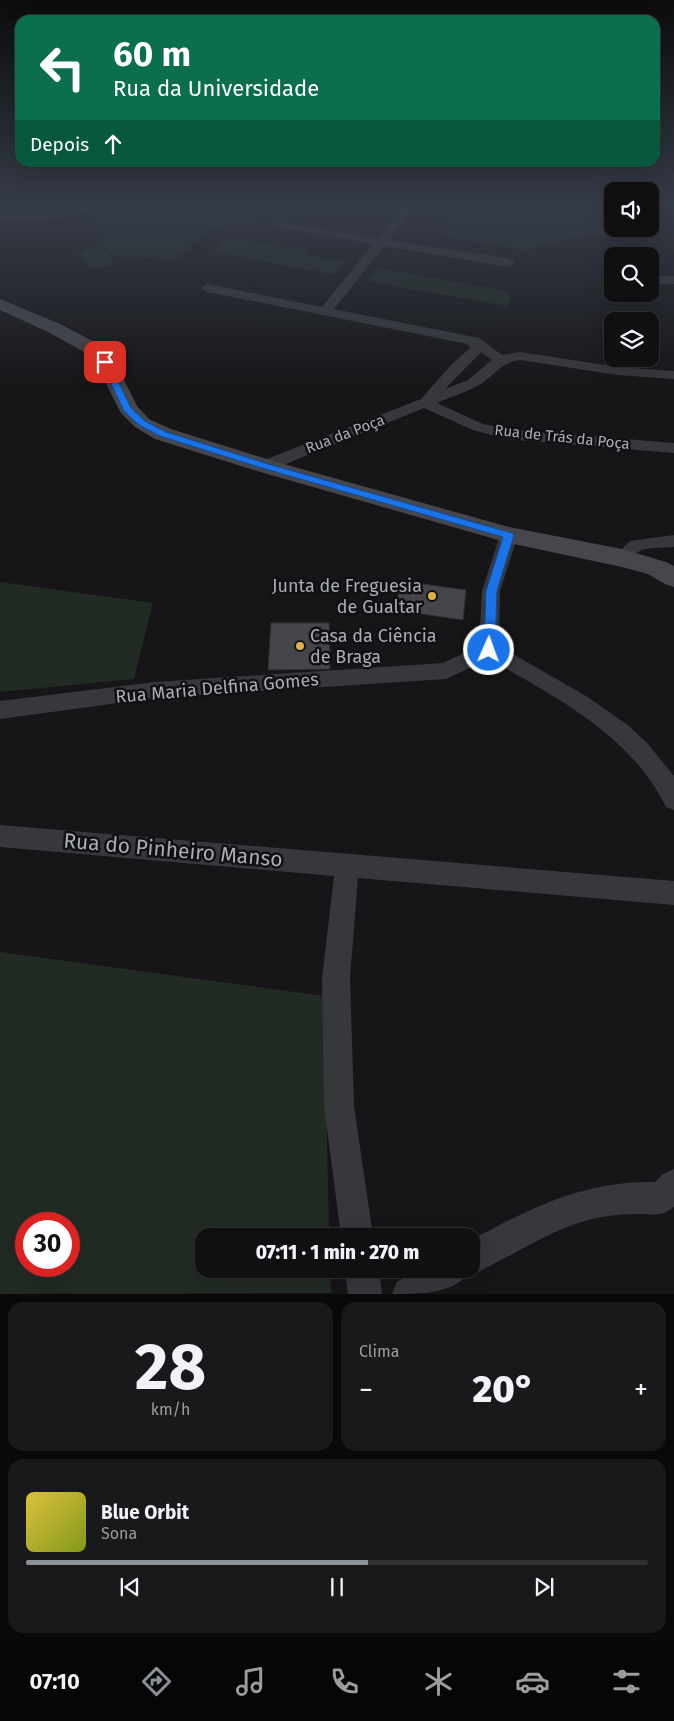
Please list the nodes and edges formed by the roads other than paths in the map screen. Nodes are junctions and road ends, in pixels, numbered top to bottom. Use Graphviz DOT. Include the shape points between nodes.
graph roads {
  1 [pos="360,268"];
  2 [pos="659,270"];
  3 [pos="674,270"];
  4 [pos="659,280"];
  5 [pos="674,280"];
  6 [pos="207,288"];
  7 [pos="0,304"];
  8 [pos="325,312"];
  9 [pos="474,341"];
  10 [pos="500,360"];
  11 [pos="674,375"];
  12 [pos="425,403"];
  13 [pos="674,448"];
  14 [pos="265,466"];
  15 [pos="509,535"];
  16 [pos="674,541"];
  17 [pos="622,558"];
  18 [pos="674,578"];
  19 [pos="489,650"];
  20 [pos="0,710"];
  21 [pos="674,800"];
  22 [pos="0,836"];
  23 [pos="347,865"];
  24 [pos="674,893"];
  25 [pos="674,1185"];
  26 [pos="356,1228"];
  27 [pos="480,1253"];
  28 [pos="363,1278"];
  29 [pos="437,1278"];
  30 [pos="365,1294"];
  31 [pos="409,1294"];
  1 -- 8 [label="street"];
  2 -- 3 [label="street"];
  4 -- 5 [label="street"];
  6 -- 8 [label="street"];
  7 -- 14 [label="street" via="95,350 105,362 128,409 142,423 163,434"];
  8 -- 9 [label="street"];
  9 -- 10 [label="street"];
  9 -- 12 [label="street, Rua da Poça" via="477,348 474,352"];
  10 -- 11 [label="street" via="520,356 618,371"];
  10 -- 12 [label="street, Rua da Poça" via="473,383"];
  12 -- 13 [label="street, Rua de Trás da Poça" via="478,427 506,434"];
  12 -- 14 [label="street, Rua da Poça"];
  14 -- 15 [label="street"];
  15 -- 17 [label="street"];
  15 -- 19 [label="street" via="491,591"];
  16 -- 17 [label="street" via="636,545"];
  17 -- 18 [label="street" via="657,568"];
  19 -- 20 [label="street, Rua Maria Delfina Gomes" via="446,671 155,690"];
  19 -- 21 [label="street" via="572,697 623,734 658,770"];
  22 -- 23 [label="street, Rua do Pinheiro Manso"];
  23 -- 24 [label="street, Rua do Pinheiro Manso"];
  23 -- 26 [label="street" via="336,978 339,1106"];
  25 -- 27 [label="street" via="661,1198 633,1197 582,1205 531,1226"];
  28 -- 30 [label="street"];
  29 -- 31 [label="street"];
}
